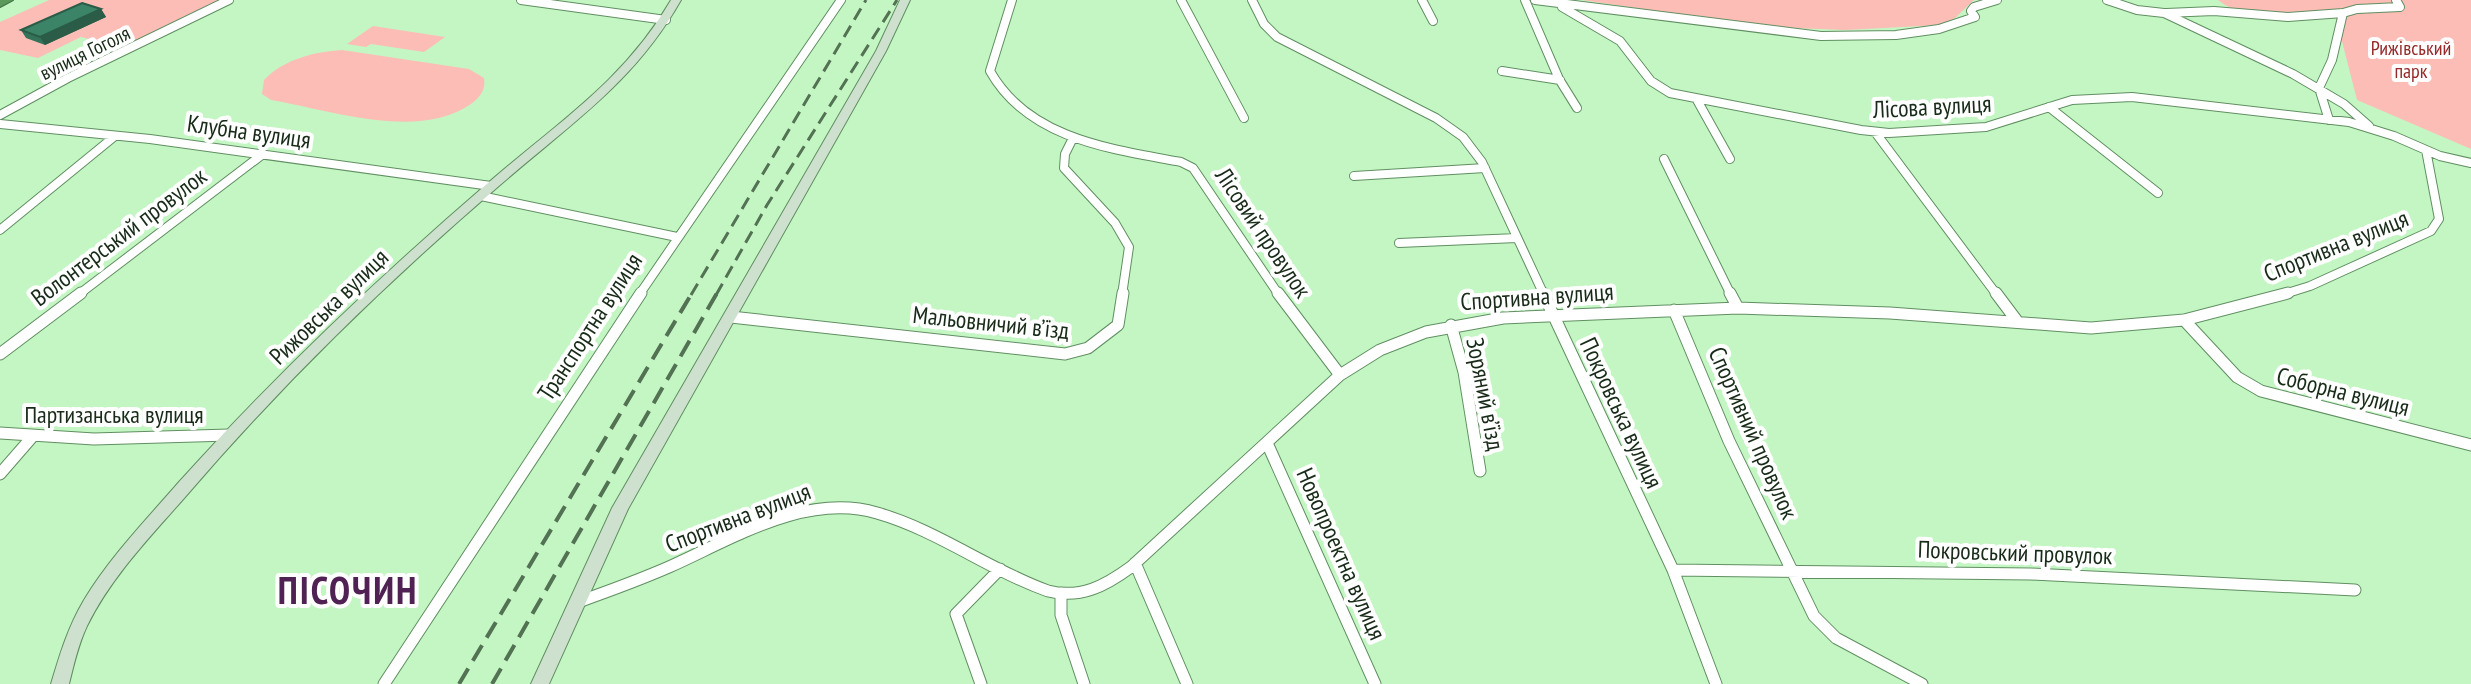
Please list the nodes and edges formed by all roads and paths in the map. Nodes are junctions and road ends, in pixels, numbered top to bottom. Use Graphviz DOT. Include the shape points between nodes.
graph roads {
  1 [pos="6,0"];
  2 [pos="229,0"];
  3 [pos="521,0"];
  4 [pos="676,0"];
  5 [pos="841,0"];
  6 [pos="905,0"];
  7 [pos="1012,0"];
  8 [pos="1181,0"];
  9 [pos="1252,0"];
  10 [pos="1422,0"];
  11 [pos="1525,0"];
  12 [pos="1535,0"];
  13 [pos="1997,0"];
  14 [pos="2107,0"];
  15 [pos="2396,0"];
  16 [pos="0,3"];
  17 [pos="1562,7"];
  18 [pos="2164,13"];
  19 [pos="2343,13"];
  20 [pos="666,20"];
  21 [pos="1433,21"];
  22 [pos="1502,71"];
  23 [pos="1560,80"];
  24 [pos="2319,88"];
  25 [pos="1697,100"];
  26 [pos="2049,107"];
  27 [pos="1577,108"];
  28 [pos="0,115"];
  29 [pos="1244,118"];
  30 [pos="2329,120"];
  31 [pos="0,124"];
  32 [pos="2371,128"];
  33 [pos="1875,132"];
  34 [pos="115,136"];
  35 [pos="1073,138"];
  36 [pos="2426,150"];
  37 [pos="263,154"];
  38 [pos="1664,159"];
  39 [pos="1730,159"];
  40 [pos="2471,163"];
  41 [pos="1485,168"];
  42 [pos="1354,176"];
  43 [pos="486,191"];
  44 [pos="2158,193"];
  45 [pos="0,230"];
  46 [pos="677,237"];
  47 [pos="1517,238"];
  48 [pos="1399,243"];
  49 [pos="1738,308"];
  50 [pos="1674,310"];
  51 [pos="1553,315"];
  52 [pos="731,317"];
  53 [pos="2184,320"];
  54 [pos="2017,321"];
  55 [pos="1451,325"];
  56 [pos="0,354"];
  57 [pos="1340,375"];
  58 [pos="0,433"];
  59 [pos="229,435"];
  60 [pos="33,436"];
  61 [pos="1267,443"];
  62 [pos="2471,445"];
  63 [pos="1480,471"];
  64 [pos="0,474"];
  65 [pos="1135,563"];
  66 [pos="1000,569"];
  67 [pos="1673,570"];
  68 [pos="1791,573"];
  69 [pos="2355,590"];
  70 [pos="1061,593"];
  71 [pos="578,602"];
  72 [pos="60,684"];
  73 [pos="384,684"];
  74 [pos="540,684"];
  75 [pos="981,684"];
  76 [pos="1084,684"];
  77 [pos="1187,684"];
  78 [pos="1375,684"];
  79 [pos="1716,684"];
  80 [pos="1922,684"];
  1 -- 16 [label="highway"];
  2 -- 28 [label="street, вулиця Гоголя"];
  3 -- 20 [label="street"];
  4 -- 20 [label="street, Рижовська вулиця"];
  5 -- 46 [label="street, Транспортна вулиця"];
  6 -- 52 [label="street"];
  7 -- 35 [label="street, Лісовий провулок" via="992,78 1019,107"];
  8 -- 29 [label="street"];
  9 -- 41 [label="street, Покровська вулиця" via="1277,37 1436,118 1463,137"];
  10 -- 21 [label="street"];
  11 -- 23 [label="street"];
  12 -- 17 [label="street"];
  13 -- 17 [label="street" via="1974,7 1975,17 1944,28 1876,36 1764,31 1630,10"];
  14 -- 18 [label="street"];
  15 -- 19 [label="street" via="2400,7"];
  17 -- 25 [label="street, Лісова вулиця" via="1620,41 1656,85"];
  18 -- 19 [label="street"];
  18 -- 24 [label="street"];
  19 -- 24 [label="street"];
  20 -- 43 [label="street, Рижовська вулиця" via="630,67"];
  22 -- 23 [label="street"];
  23 -- 27 [label="street"];
  24 -- 30 [label="street"];
  24 -- 32 [label="street"];
  25 -- 33 [label="street, Лісова вулиця"];
  25 -- 39 [label="street"];
  26 -- 30 [label="street, Лісова вулиця" via="2081,99 2132,97"];
  26 -- 33 [label="street, Лісова вулиця" via="1986,127"];
  26 -- 44 [label="street"];
  30 -- 32 [label="street, Лісова вулиця"];
  31 -- 34 [label="street, Клубна вулиця"];
  32 -- 36 [label="street, Лісова вулиця"];
  33 -- 54 [label="street"];
  34 -- 37 [label="street, Клубна вулиця"];
  34 -- 45 [label="street"];
  35 -- 52 [label="street, Мальовничий в’їзд" via="1064,168 1115,223 1130,256 1118,325 1088,348 1065,354"];
  35 -- 57 [label="street, Лісовий провулок" via="1196,170"];
  36 -- 40 [label="street, Лісова вулиця"];
  36 -- 53 [label="street, Спортивна вулиця" via="2439,219 2431,231 2310,286"];
  37 -- 43 [label="street, Клубна вулиця"];
  37 -- 56 [label="street, Волонтерський провулок"];
  38 -- 49 [label="street"];
  41 -- 42 [label="street"];
  41 -- 47 [label="street, Покровська вулиця"];
  43 -- 46 [label="street, Клубна вулиця"];
  43 -- 59 [label="street, Рижовська вулиця" via="342,322"];
  46 -- 73 [label="street, Транспортна вулиця"];
  47 -- 48 [label="street"];
  47 -- 51 [label="street, Покровська вулиця"];
  49 -- 50 [label="street, Спортивна вулиця"];
  49 -- 54 [label="street, Спортивна вулиця"];
  50 -- 51 [label="street, Спортивна вулиця"];
  50 -- 68 [label="street, Спортивний провулок"];
  51 -- 55 [label="street, Спортивна вулиця"];
  51 -- 67 [label="street, Покровська вулиця"];
  52 -- 71 [label="street" via="620,508"];
  53 -- 54 [label="street, Спортивна вулиця" via="2091,328"];
  53 -- 62 [label="street, Соборна вулиця" via="2237,377 2261,391"];
  55 -- 57 [label="street, Спортивна вулиця" via="1391,345"];
  55 -- 63 [label="street, Зоряний в’їзд"];
  57 -- 61 [label="street, Спортивна вулиця"];
  58 -- 60 [label="street, Партизанська вулиця"];
  59 -- 60 [label="street, Партизанська вулиця"];
  59 -- 72 [label="street, Рижовська вулиця" via="121,560 71,643"];
  60 -- 64 [label="street"];
  61 -- 65 [label="street, Спортивна вулиця"];
  61 -- 78 [label="street, Новопроектна вулиця"];
  65 -- 70 [label="street, Спортивна вулиця" via="1093,591"];
  65 -- 77 [label="street"];
  66 -- 70 [label="street, Спортивна вулиця"];
  66 -- 71 [label="street, Спортивна вулиця" via="884,514 831,506"];
  66 -- 75 [label="street" via="956,614"];
  67 -- 68 [label="street, Покровський провулок"];
  67 -- 79 [label="street, Покровська вулиця"];
  68 -- 69 [label="street, Покровський провулок" via="2031,574"];
  68 -- 80 [label="street, Спортивний провулок" via="1814,616 1831,634"];
  70 -- 76 [label="street" via="1061,615"];
  71 -- 74 [label="street"];
}
